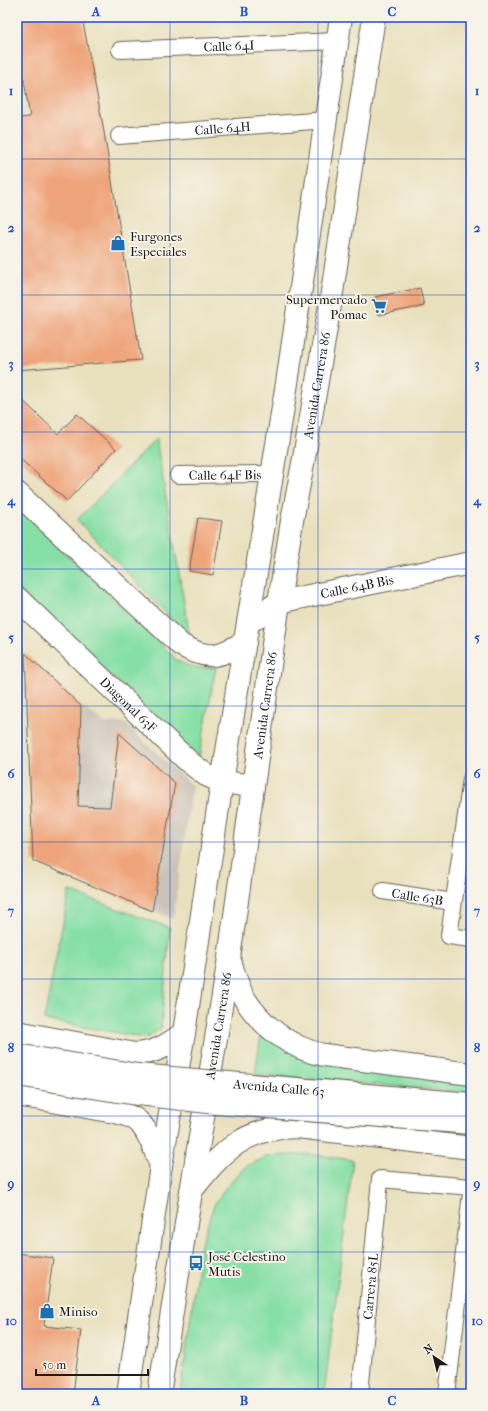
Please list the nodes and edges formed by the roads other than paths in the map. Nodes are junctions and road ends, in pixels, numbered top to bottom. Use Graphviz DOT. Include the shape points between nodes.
graph roads {
  1 [pos="341,17"];
  2 [pos="374,17"];
  3 [pos="337,41"];
  4 [pos="120,50"];
  5 [pos="326,120"];
  6 [pos="119,136"];
  7 [pos="272,474"];
  8 [pos="178,475"];
  9 [pos="17,494"];
  10 [pos="471,563"];
  11 [pos="17,598"];
  12 [pos="279,602"];
  13 [pos="246,633"];
  14 [pos="471,779"];
  15 [pos="222,782"];
  16 [pos="253,786"];
  17 [pos="383,891"];
  18 [pos="453,902"];
  19 [pos="471,939"];
  20 [pos="229,958"];
  21 [pos="17,1032"];
  22 [pos="184,1034"];
  23 [pos="17,1055"];
  24 [pos="471,1074"];
  25 [pos="17,1075"];
  26 [pos="17,1095"];
  27 [pos="471,1104"];
  28 [pos="471,1124"];
  29 [pos="471,1148"];
  30 [pos="161,1165"];
  31 [pos="471,1188"];
  32 [pos="191,1192"];
  33 [pos="471,1194"];
  34 [pos="128,1394"];
  35 [pos="160,1394"];
  36 [pos="360,1394"];
  37 [pos="447,1394"];
  1 -- 3 [label="main road"];
  2 -- 12 [label="main road, Avenida Carrera 86" via="327,323"];
  3 -- 4 [label="street, Calle 64I"];
  3 -- 5 [label="main road"];
  5 -- 6 [label="street, Calle 64H"];
  5 -- 7 [label="main road"];
  7 -- 8 [label="street, Calle 64F Bis"];
  7 -- 13 [label="main road"];
  9 -- 13 [label="main road" via="181,645 207,656 218,655"];
  10 -- 12 [label="main road, Calle 64B Bis"];
  11 -- 15 [label="main road, Diagonal 63F" via="190,762 206,775"];
  12 -- 13 [label="main road, Calle 64B Bis"];
  12 -- 16 [label="main road, Avenida Carrera 86"];
  13 -- 15 [label="main road"];
  14 -- 18 [label="street"];
  15 -- 16 [label="main road, Diagonal 63F"];
  15 -- 22 [label="main road"];
  16 -- 20 [label="main road, Avenida Carrera 86"];
  17 -- 18 [label="street, Calle 63B"];
  18 -- 19 [label="street" via="448,936"];
  20 -- 24 [label="main road" via="243,996 253,1011 282,1038 296,1046 311,1053"];
  20 -- 32 [label="main road, Avenida Carrera 86"];
  21 -- 22 [label="main road" via="135,1054 155,1051"];
  22 -- 30 [label="main road"];
  23 -- 27 [label="main road, Avenida Calle 63, bridge" via="138,1075"];
  25 -- 28 [label="main road, Avenida Calle 63, bridge" via="216,1103"];
  26 -- 30 [label="main road" via="129,1116 141,1123 147,1132"];
  29 -- 32 [label="main road" via="285,1127 254,1134 236,1144 222,1154"];
  30 -- 34 [label="main road"];
  31 -- 36 [label="street, Carrera 85L" via="380,1179"];
  32 -- 35 [label="main road, Avenida Carrera 86"];
  33 -- 37 [label="street"];
}
